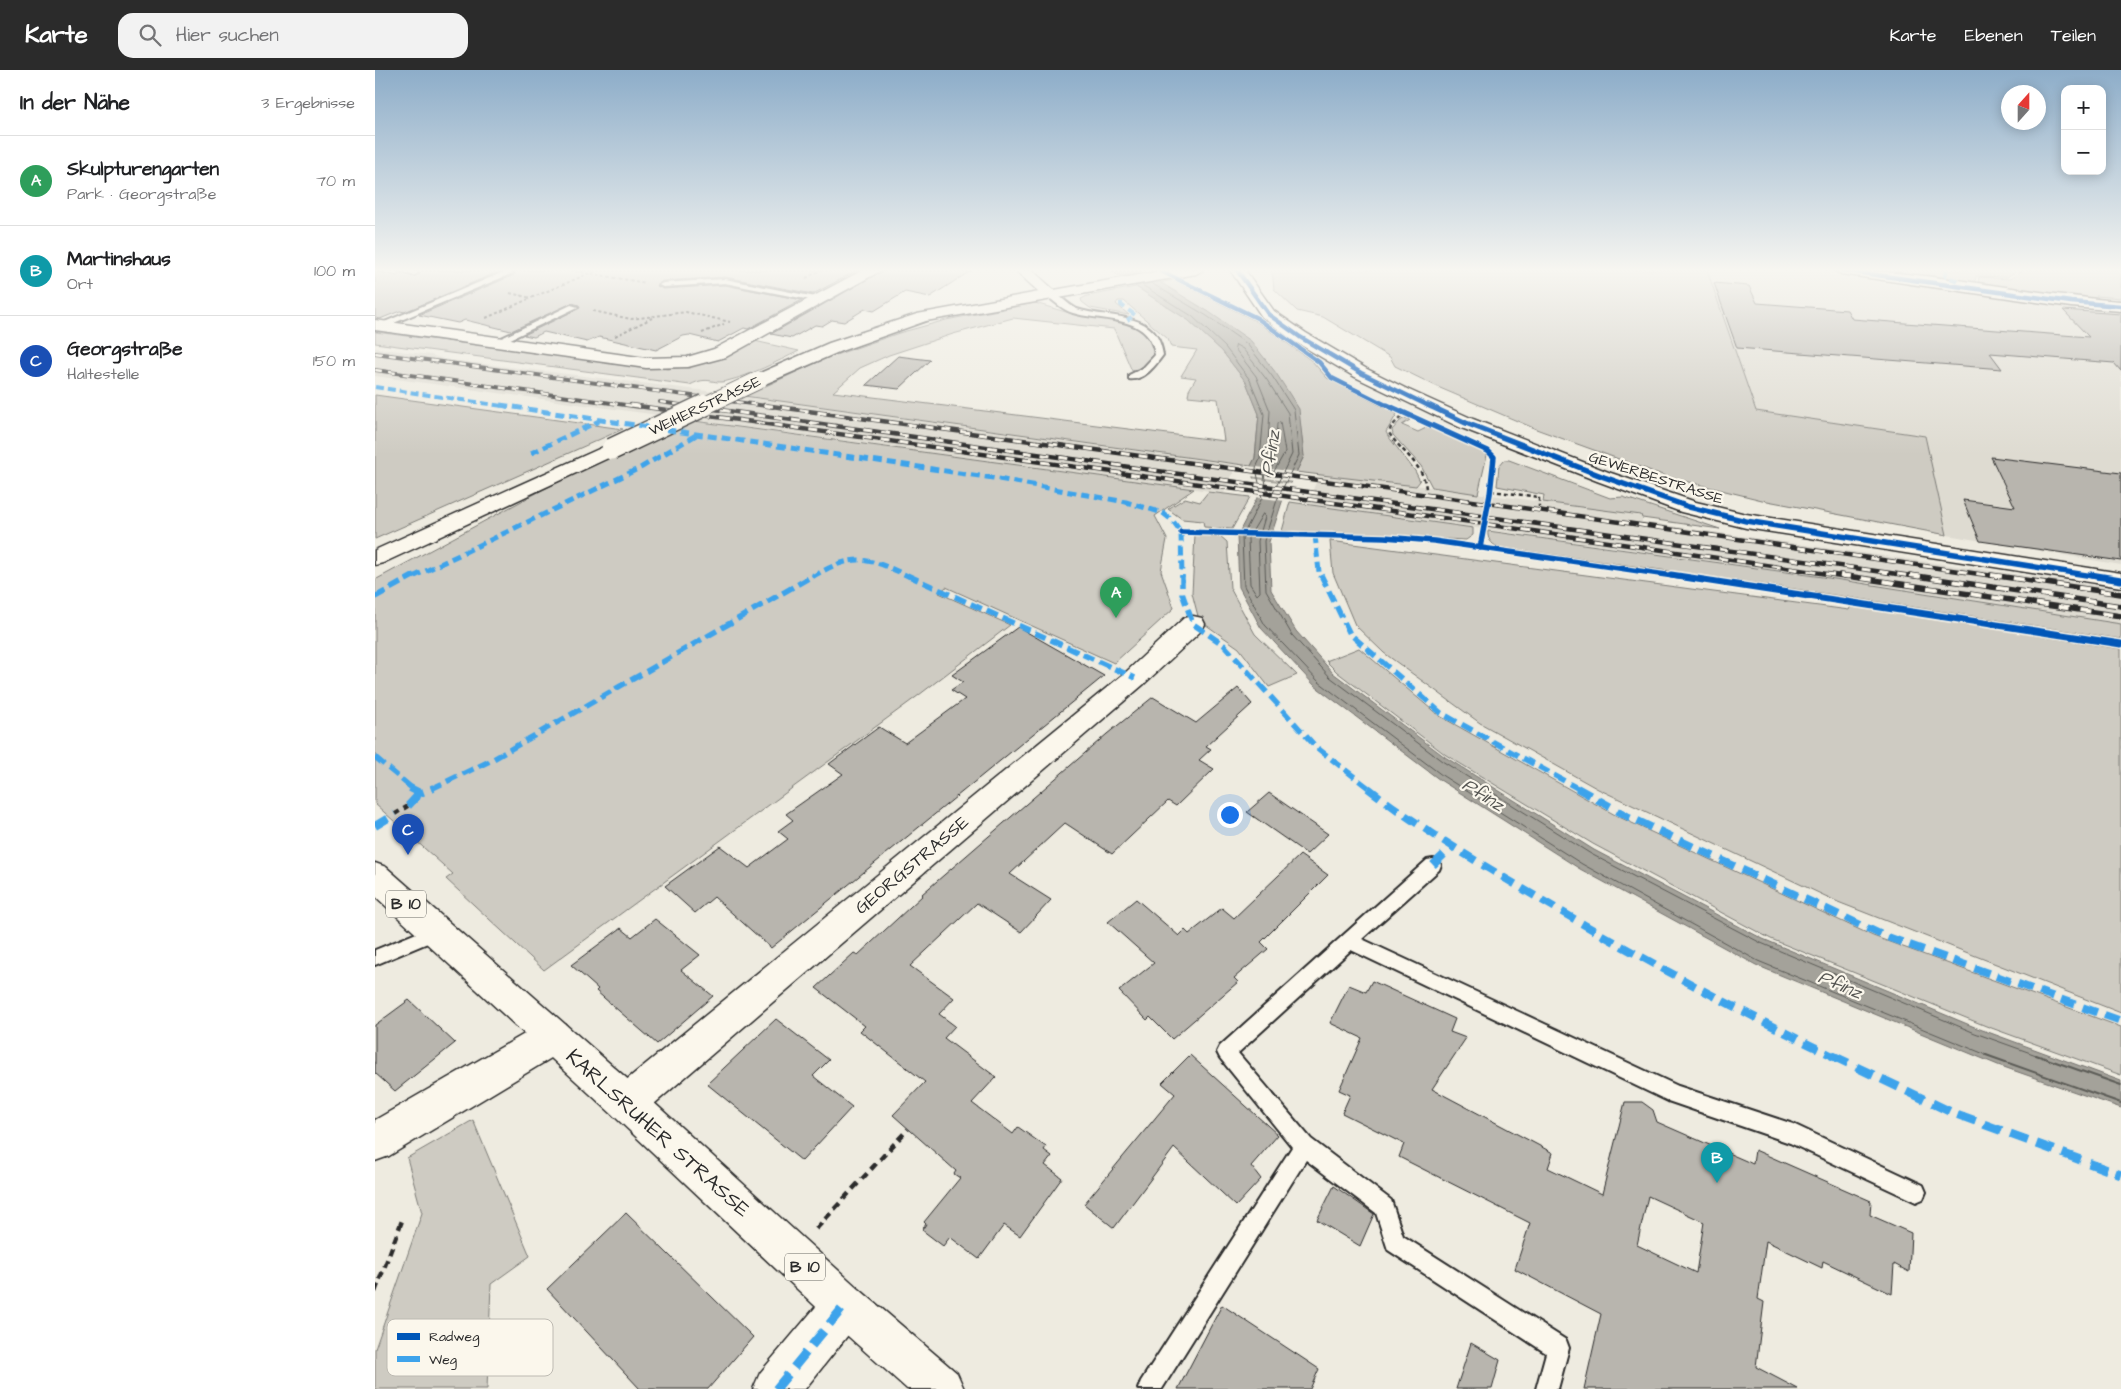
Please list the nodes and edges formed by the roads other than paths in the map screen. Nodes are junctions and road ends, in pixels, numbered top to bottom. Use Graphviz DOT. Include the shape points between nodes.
graph roads {
  1 [pos="422,332"];
  2 [pos="520,332"];
  3 [pos="762,332"];
  4 [pos="880,332"];
  5 [pos="1148,332"];
  6 [pos="1292,332"];
  7 [pos="497,342"];
  8 [pos="1132,377"];
  9 [pos="375,558"];
  10 [pos="2121,580"];
  11 [pos="1193,624"];
  12 [pos="1433,865"];
  13 [pos="375,876"];
  14 [pos="437,931"];
  15 [pos="1349,941"];
  16 [pos="375,958"];
  17 [pos="553,1037"];
  18 [pos="627,1103"];
  19 [pos="375,1142"];
  20 [pos="1303,1146"];
  21 [pos="1916,1192"];
  22 [pos="845,1305"];
  23 [pos="776,1389"];
  24 [pos="941,1389"];
  25 [pos="1149,1389"];
  26 [pos="1547,1389"];
  1 -- 7 [label="street"];
  2 -- 7 [label="lane"];
  3 -- 7 [label="street" via="719,353 688,362 647,363"];
  4 -- 9 [label="street, WEIHERSTRASSE, bridge" via="759,380"];
  5 -- 8 [label="lane" via="1158,342 1159,355 1146,370"];
  6 -- 10 [label="street, GEWERBESTRASSE" via="1361,373 1466,423 1689,507 1746,521"];
  11 -- 18 [label="street, GEORGSTRASSE" via="1127,685"];
  12 -- 15 [label="lane"];
  13 -- 14 [label="street, KARLSRUHER STRASSE / B 10"];
  14 -- 16 [label="lane"];
  14 -- 17 [label="street, KARLSRUHER STRASSE / B 10"];
  15 -- 20 [label="lane" via="1226,1052"];
  15 -- 21 [label="lane" via="1675,1094 1793,1134"];
  17 -- 18 [label="street, KARLSRUHER STRASSE / B 10"];
  17 -- 19 [label="street"];
  18 -- 22 [label="street, KARLSRUHER STRASSE / B 10"];
  20 -- 25 [label="lane"];
  20 -- 26 [label="lane" via="1384,1207 1395,1243 1558,1348"];
  22 -- 23 [label="street"];
  22 -- 24 [label="street, KARLSRUHER STRASSE / B 10"];
}
